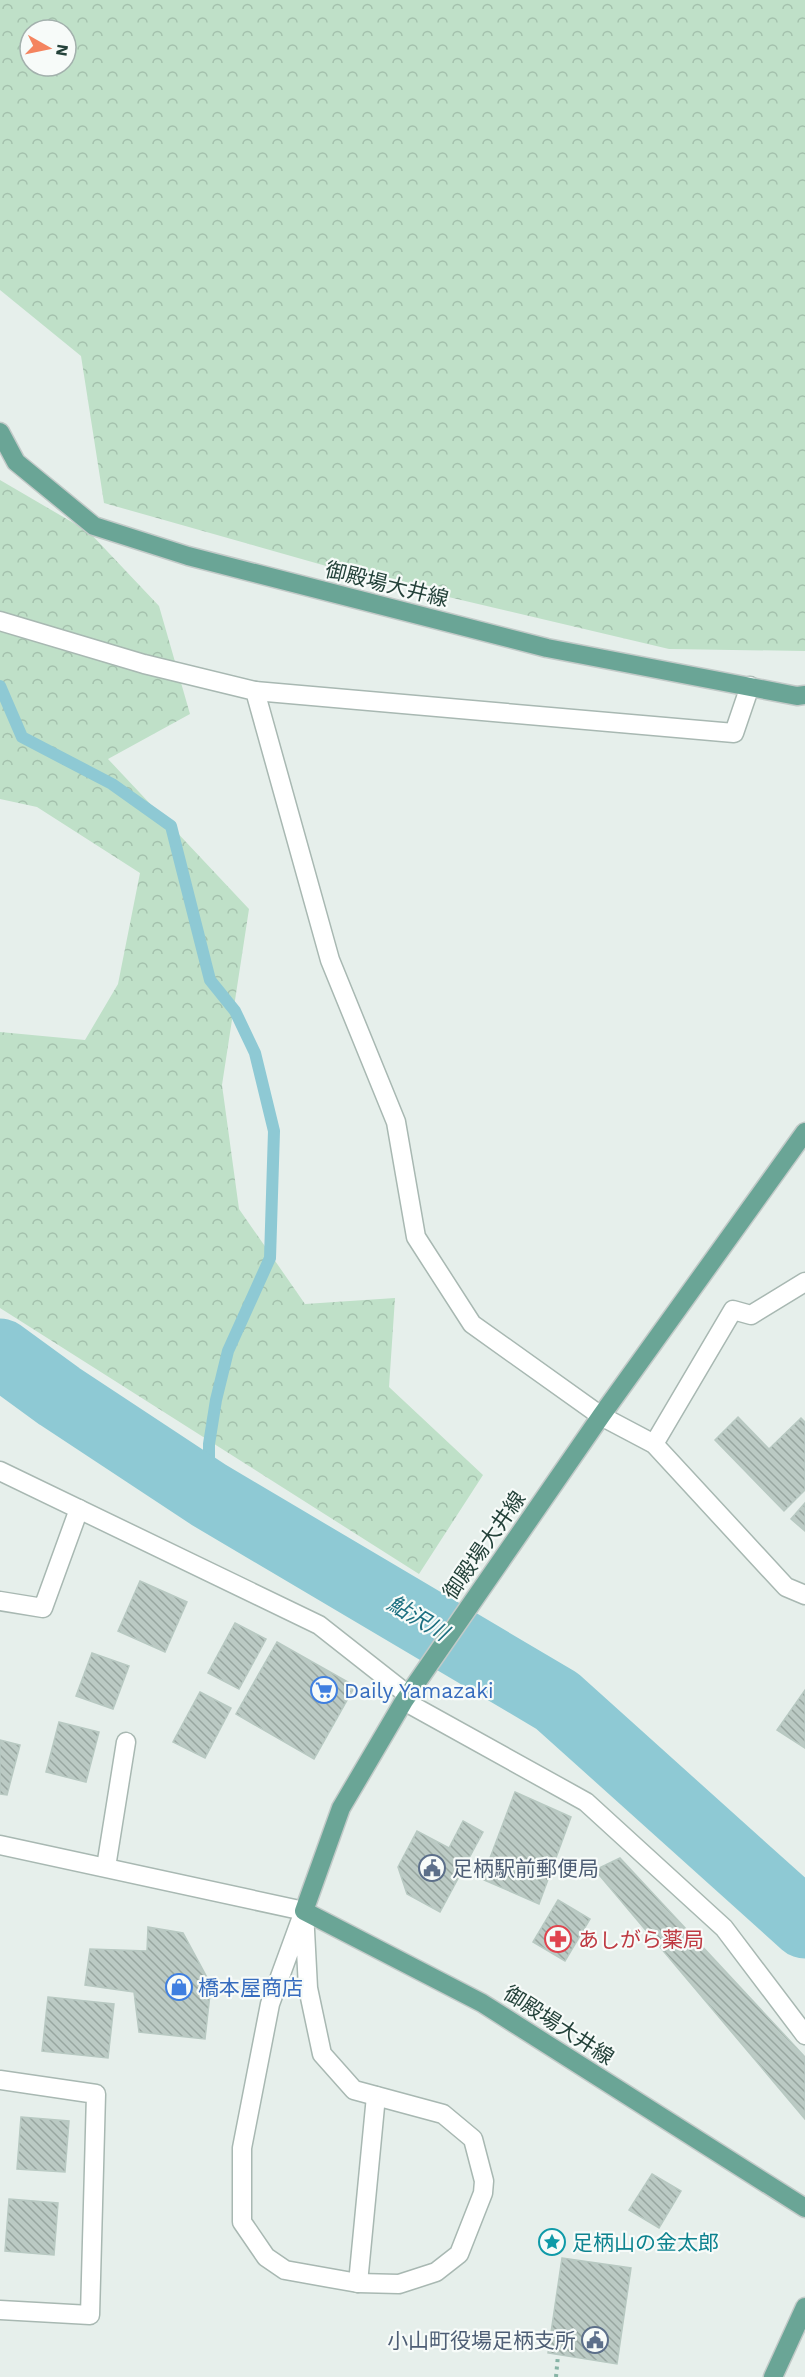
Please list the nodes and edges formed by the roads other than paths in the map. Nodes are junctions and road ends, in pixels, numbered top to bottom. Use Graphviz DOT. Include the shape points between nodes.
graph roads {
  1 [pos="0,432"];
  2 [pos="0,621"];
  3 [pos="750,686"];
  4 [pos="255,691"];
  5 [pos="805,695"];
  6 [pos="805,1132"];
  7 [pos="805,1282"];
  8 [pos="601,1416"];
  9 [pos="654,1444"];
  10 [pos="0,1471"];
  11 [pos="79,1509"];
  12 [pos="805,1595"];
  13 [pos="0,1601"];
  14 [pos="406,1698"];
  15 [pos="126,1742"];
  16 [pos="0,1845"];
  17 [pos="106,1867"];
  18 [pos="304,1911"];
  19 [pos="805,2035"];
  20 [pos="0,2080"];
  21 [pos="376,2096"];
  22 [pos="805,2208"];
  23 [pos="358,2283"];
  24 [pos="805,2307"];
  25 [pos="0,2310"];
  26 [pos="774,2377"];
  1 -- 3 [label="main road, 御殿場大井線" via="16,462 94,526 188,556 548,648"];
  2 -- 4 [label="street" via="144,664"];
  3 -- 4 [label="street" via="734,733"];
  3 -- 5 [label="main road, 御殿場大井線"];
  4 -- 8 [label="street" via="330,960 396,1122 416,1237 472,1324"];
  6 -- 8 [label="main road, 御殿場大井線"];
  7 -- 9 [label="street" via="751,1315 733,1310"];
  8 -- 9 [label="street"];
  8 -- 14 [label="main road, 御殿場大井線"];
  9 -- 12 [label="street" via="786,1587"];
  10 -- 11 [label="street"];
  11 -- 13 [label="street" via="43,1608"];
  11 -- 14 [label="street" via="319,1625"];
  14 -- 18 [label="main road, 御殿場大井線" via="341,1808"];
  14 -- 19 [label="street" via="586,1802 724,1928"];
  15 -- 17 [label="street"];
  16 -- 17 [label="street"];
  17 -- 18 [label="street"];
  18 -- 21 [label="street" via="308,1988 322,2054 354,2090"];
  18 -- 22 [label="main road, 御殿場大井線" via="482,2003"];
  18 -- 23 [label="street" via="270,2004 242,2148 242,2222 266,2257 285,2270"];
  20 -- 25 [label="street" via="96,2094 90,2315"];
  21 -- 23 [label="street"];
  21 -- 23 [label="street" via="443,2114 472,2139 484,2181 483,2193 459,2254 436,2272 399,2284"];
  24 -- 26 [label="main road"];
}
